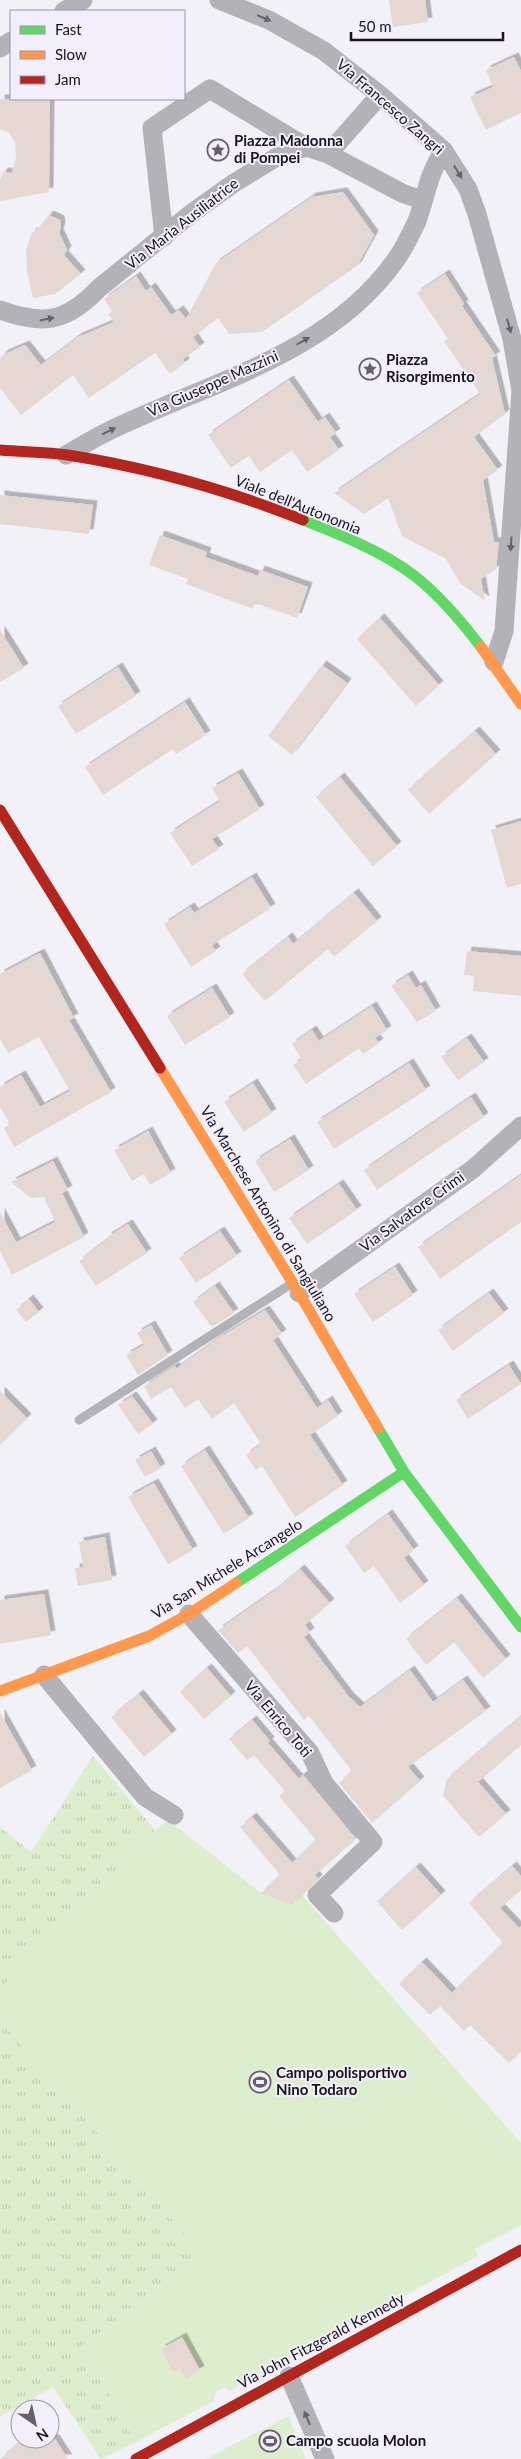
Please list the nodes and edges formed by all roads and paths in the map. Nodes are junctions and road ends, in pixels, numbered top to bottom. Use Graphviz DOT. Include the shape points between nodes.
graph roads {
  1 [pos="84,0"];
  2 [pos="219,0"];
  3 [pos="66,10"];
  4 [pos="380,95"];
  5 [pos="306,147"];
  6 [pos="444,151"];
  7 [pos="328,154"];
  8 [pos="423,200"];
  9 [pos="164,237"];
  10 [pos="0,310"];
  11 [pos="521,391"];
  12 [pos="0,450"];
  13 [pos="66,455"];
  14 [pos="494,662"];
  15 [pos="521,704"];
  16 [pos="0,810"];
  17 [pos="521,1126"];
  18 [pos="296,1288"];
  19 [pos="80,1420"];
  20 [pos="404,1472"];
  21 [pos="189,1614"];
  22 [pos="521,1626"];
  23 [pos="44,1675"];
  24 [pos="0,1691"];
  25 [pos="174,1815"];
  26 [pos="334,1913"];
  27 [pos="520,2254"];
  28 [pos="289,2376"];
  29 [pos="136,2459"];
  30 [pos="325,2459"];
  1 -- 3 [label="street"];
  2 -- 4 [label="street, Via Francesco Zangrì, one-way" via="297,34"];
  4 -- 6 [label="street, Via Francesco Zangrì"];
  4 -- 7 [label="street"];
  5 -- 7 [label="street"];
  5 -- 9 [label="street, Via Maria Ausiliatrice" via="275,158 234,183"];
  5 -- 9 [label="street" via="210,88 152,128"];
  6 -- 8 [label="street, Via Giuseppe Mazzini" via="434,165"];
  6 -- 11 [label="street, Via Francesco Zangrì, one-way" via="468,189 477,214 512,339"];
  7 -- 8 [label="street" via="404,194"];
  13 -- 8 [label="street, Via Giuseppe Mazzini, one-way" via="108,431 264,364 326,328 359,301 395,261 417,221"];
  10 -- 9 [label="street, Via Maria Ausiliatrice, one-way" via="33,320 72,311"];
  11 -- 14 [label="street, Via Francesco Zangrì, one-way" via="504,631"];
  12 -- 13 [label="main road, Viale dell'Autonomia"];
  13 -- 14 [label="main road, Viale dell'Autonomia" via="139,469 253,500 384,557 416,576"];
  14 -- 15 [label="main road, Viale dell'Autonomia"];
  16 -- 18 [label="main road, Via Marchese Antonino di Sangiuliano"];
  17 -- 18 [label="street, Via Salvatore Crimi" via="472,1169"];
  18 -- 19 [label="lane"];
  18 -- 20 [label="main road, Via Marchese Antonino di Sangiuliano"];
  20 -- 21 [label="main road, Via San Michele Arcangelo"];
  20 -- 22 [label="main road, Via Marchese Antonino di Sangiuliano"];
  21 -- 23 [label="main road, Via San Michele Arcangelo" via="149,1636"];
  21 -- 26 [label="street, Via Enrico Toti" via="310,1753 324,1783 373,1842 318,1895"];
  23 -- 24 [label="main road, Via San Michele Arcangelo"];
  23 -- 25 [label="street" via="145,1797"];
  27 -- 28 [label="main road, Via John Fitzgerald Kennedy"];
  28 -- 29 [label="main road, Via John Fitzgerald Kennedy"];
  30 -- 28 [label="street, one-way"];
}
